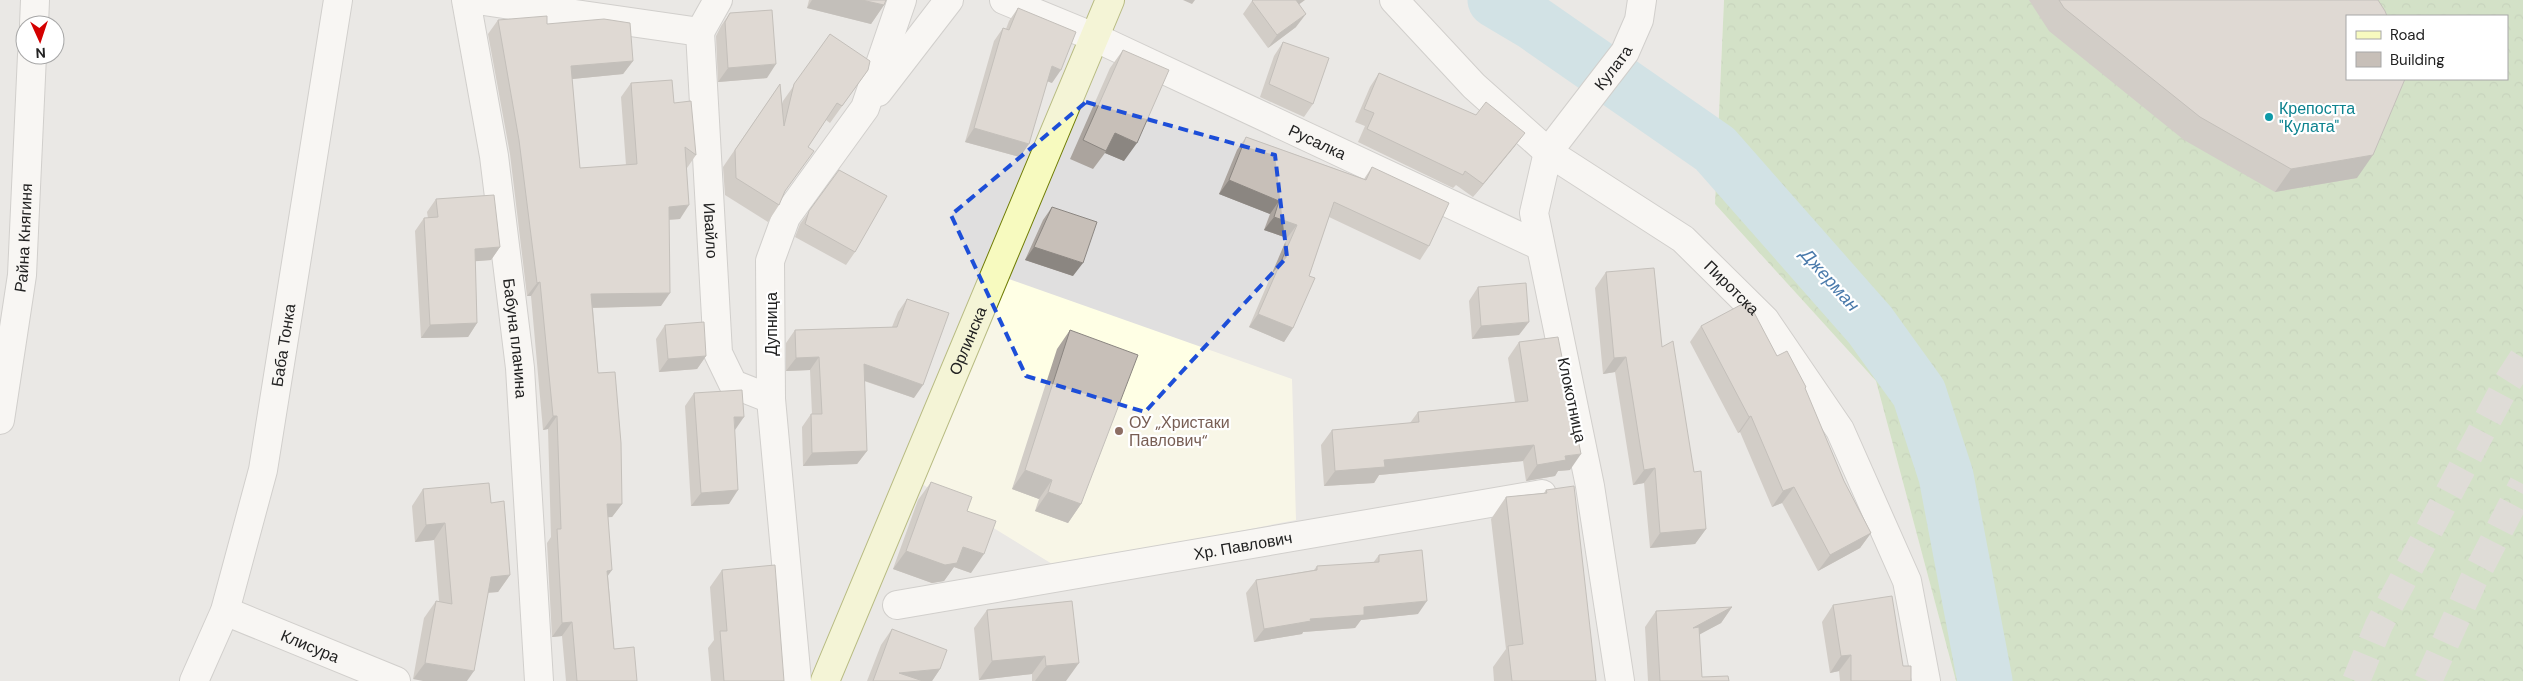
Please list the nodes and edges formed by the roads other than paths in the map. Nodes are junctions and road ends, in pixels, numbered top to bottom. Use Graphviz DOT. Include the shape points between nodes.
graph roads {
  1 [pos="35,0"];
  2 [pos="338,0"];
  3 [pos="466,0"];
  4 [pos="477,0"];
  5 [pos="718,0"];
  6 [pos="902,0"];
  7 [pos="949,0"];
  8 [pos="1004,0"];
  9 [pos="1110,0"];
  10 [pos="1394,0"];
  11 [pos="1642,0"];
  12 [pos="34,15"];
  13 [pos="700,32"];
  14 [pos="1094,37"];
  15 [pos="32,65"];
  16 [pos="865,108"];
  17 [pos="1567,126"];
  18 [pos="1548,152"];
  19 [pos="1540,246"];
  20 [pos="771,399"];
  21 [pos="0,420"];
  22 [pos="1590,486"];
  23 [pos="897,605"];
  24 [pos="225,611"];
  25 [pos="194,681"];
  26 [pos="396,681"];
  27 [pos="539,681"];
  28 [pos="797,681"];
  29 [pos="825,681"];
  30 [pos="1620,681"];
  31 [pos="1926,681"];
  1 -- 12 [label="street"];
  2 -- 24 [label="street, Баба Тонка" via="263,470"];
  3 -- 27 [label="street, Бабуна планина" via="494,156 520,368"];
  4 -- 13 [label="street"];
  5 -- 13 [label="street"];
  6 -- 16 [label="street, Дупница"];
  7 -- 16 [label="street"];
  8 -- 14 [label="street, Русалка"];
  9 -- 14 [label="street, Орлинска"];
  10 -- 18 [label="street, Пиротска" via="1474,86"];
  11 -- 17 [label="street, Кулата" via="1639,20 1625,52"];
  13 -- 20 [label="street, Ивайло" via="718,353 733,384"];
  14 -- 19 [label="street, Русалка"];
  14 -- 29 [label="street, Орлинска"];
  15 -- 21 [label="street, Райна Княгиня" via="22,275"];
  16 -- 20 [label="street, Дупница" via="786,217 770,261"];
  17 -- 18 [label="street, Клокотница"];
  18 -- 19 [label="street, Клокотница" via="1534,214"];
  18 -- 31 [label="street, Пиротска" via="1683,238 1765,320 1840,430 1908,581"];
  19 -- 22 [label="street, Клокотница"];
  20 -- 28 [label="street, Дупница"];
  22 -- 23 [label="street, Хр. Павлович"];
  22 -- 30 [label="street, Клокотница"];
  24 -- 25 [label="street, Баба Тонка"];
  24 -- 26 [label="street, Клисура"];
}
